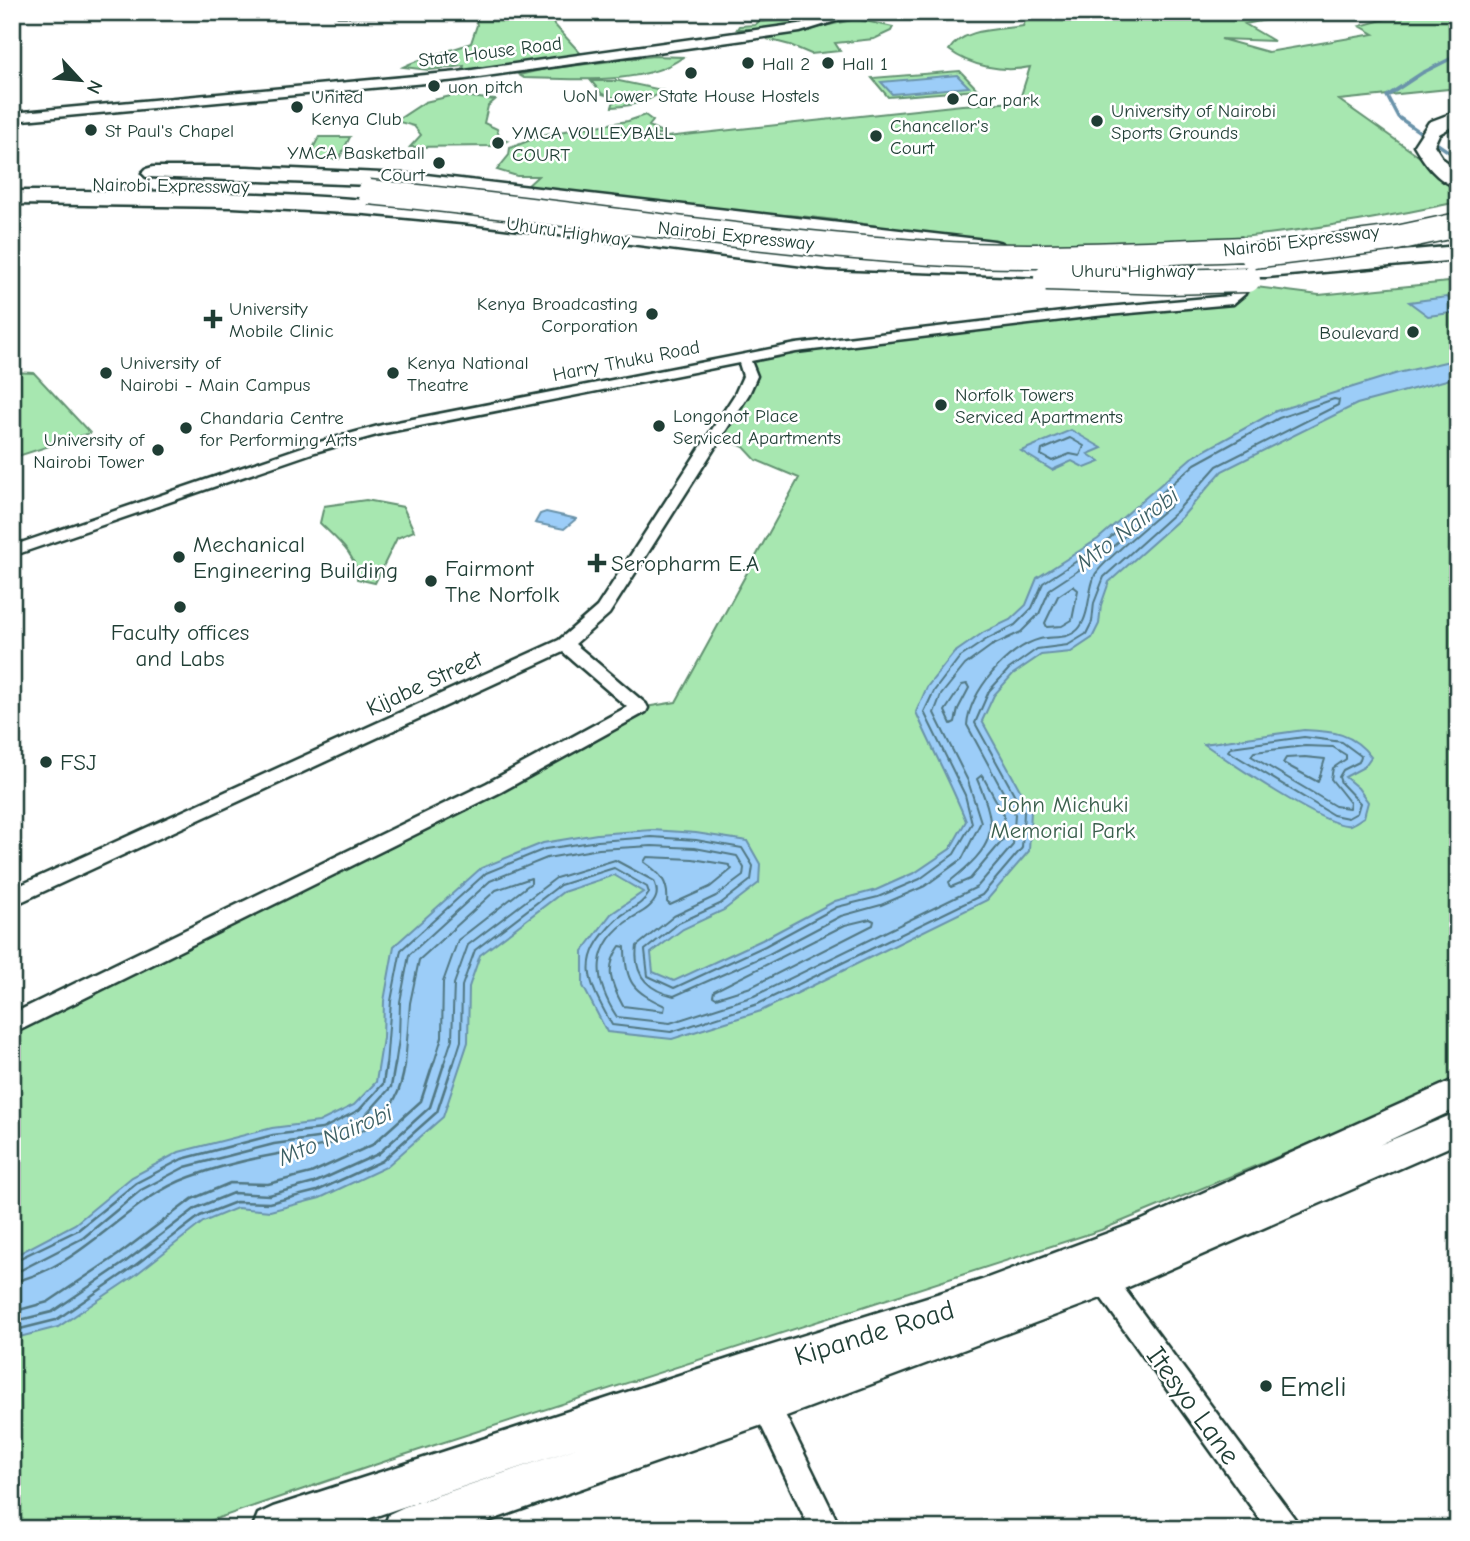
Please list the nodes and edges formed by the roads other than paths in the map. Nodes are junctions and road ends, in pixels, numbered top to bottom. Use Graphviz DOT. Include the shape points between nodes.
graph roads {
  1 [pos="338,12"];
  2 [pos="378,12"];
  3 [pos="859,12"];
  4 [pos="124,108"];
  5 [pos="12,115"];
  6 [pos="1454,120"];
  7 [pos="12,128"];
  8 [pos="1458,170"];
  9 [pos="138,173"];
  10 [pos="1458,181"];
  11 [pos="14,183"];
  12 [pos="1458,215"];
  13 [pos="1458,225"];
  14 [pos="590,226"];
  15 [pos="1458,233"];
  16 [pos="1458,240"];
  17 [pos="1415,243"];
  18 [pos="1018,251"];
  19 [pos="1458,253"];
  20 [pos="1458,262"];
  21 [pos="1458,271"];
  22 [pos="1252,273"];
  23 [pos="743,357"];
  24 [pos="714,362"];
  25 [pos="747,384"];
  26 [pos="12,551"];
  27 [pos="565,644"];
  28 [pos="12,898"];
  29 [pos="12,1025"];
  30 [pos="1458,1091"];
  31 [pos="1458,1127"];
  32 [pos="1103,1280"];
  33 [pos="765,1404"];
  34 [pos="273,1529"];
  35 [pos="404,1529"];
  36 [pos="826,1529"];
  37 [pos="1285,1529"];
  1 -- 2 [label="street"];
  3 -- 4 [label="street, State House Road" via="800,27 458,76"];
  4 -- 5 [label="street, State House Road"];
  4 -- 7 [label="street, State House Road"];
  6 -- 8 [label="highway" via="1439,141 1439,149"];
  6 -- 10 [label="highway" via="1426,135 1424,145 1427,155"];
  9 -- 18 [label="highway" via="426,181"];
  11 -- 12 [label="highway, Nairobi Expressway, bridge" via="369,192 808,243 993,256 1243,249 1381,231"];
  11 -- 14 [label="highway, Nairobi Expressway" via="310,196"];
  11 -- 18 [label="highway, Uhuru Highway" via="394,188 818,237"];
  11 -- 22 [label="highway, Uhuru Highway" via="366,207 795,259 917,267"];
  13 -- 14 [label="highway, Nairobi Expressway, bridge" via="1397,238 1253,256 1118,264 963,262 819,252"];
  14 -- 22 [label="highway, bridge" via="700,244 938,271 1100,281"];
  15 -- 17 [label="highway"];
  16 -- 17 [label="highway"];
  17 -- 18 [label="highway, Uhuru Highway" via="1149,257"];
  19 -- 22 [label="highway, Uhuru Highway"];
  20 -- 22 [label="highway" via="1303,274"];
  21 -- 22 [label="highway" via="1331,280"];
  22 -- 23 [label="street, Harry Thuku Road" via="1233,300 934,330"];
  23 -- 24 [label="street, Harry Thuku Road"];
  23 -- 25 [label="street" via="750,376"];
  24 -- 25 [label="street"];
  24 -- 26 [label="street, Harry Thuku Road" via="332,442"];
  25 -- 27 [label="street, Kijabe Street" via="603,610"];
  27 -- 28 [label="street, Kijabe Street"];
  27 -- 29 [label="street" via="639,708 499,786"];
  30 -- 34 [label="street, Kipande Road" via="1153,1233 982,1298"];
  31 -- 32 [label="street, Kipande Road"];
  32 -- 33 [label="street, Kipande Road"];
  32 -- 37 [label="street, Itesyo Lane"];
  33 -- 35 [label="street, Kipande Road"];
  33 -- 36 [label="street"];
}
